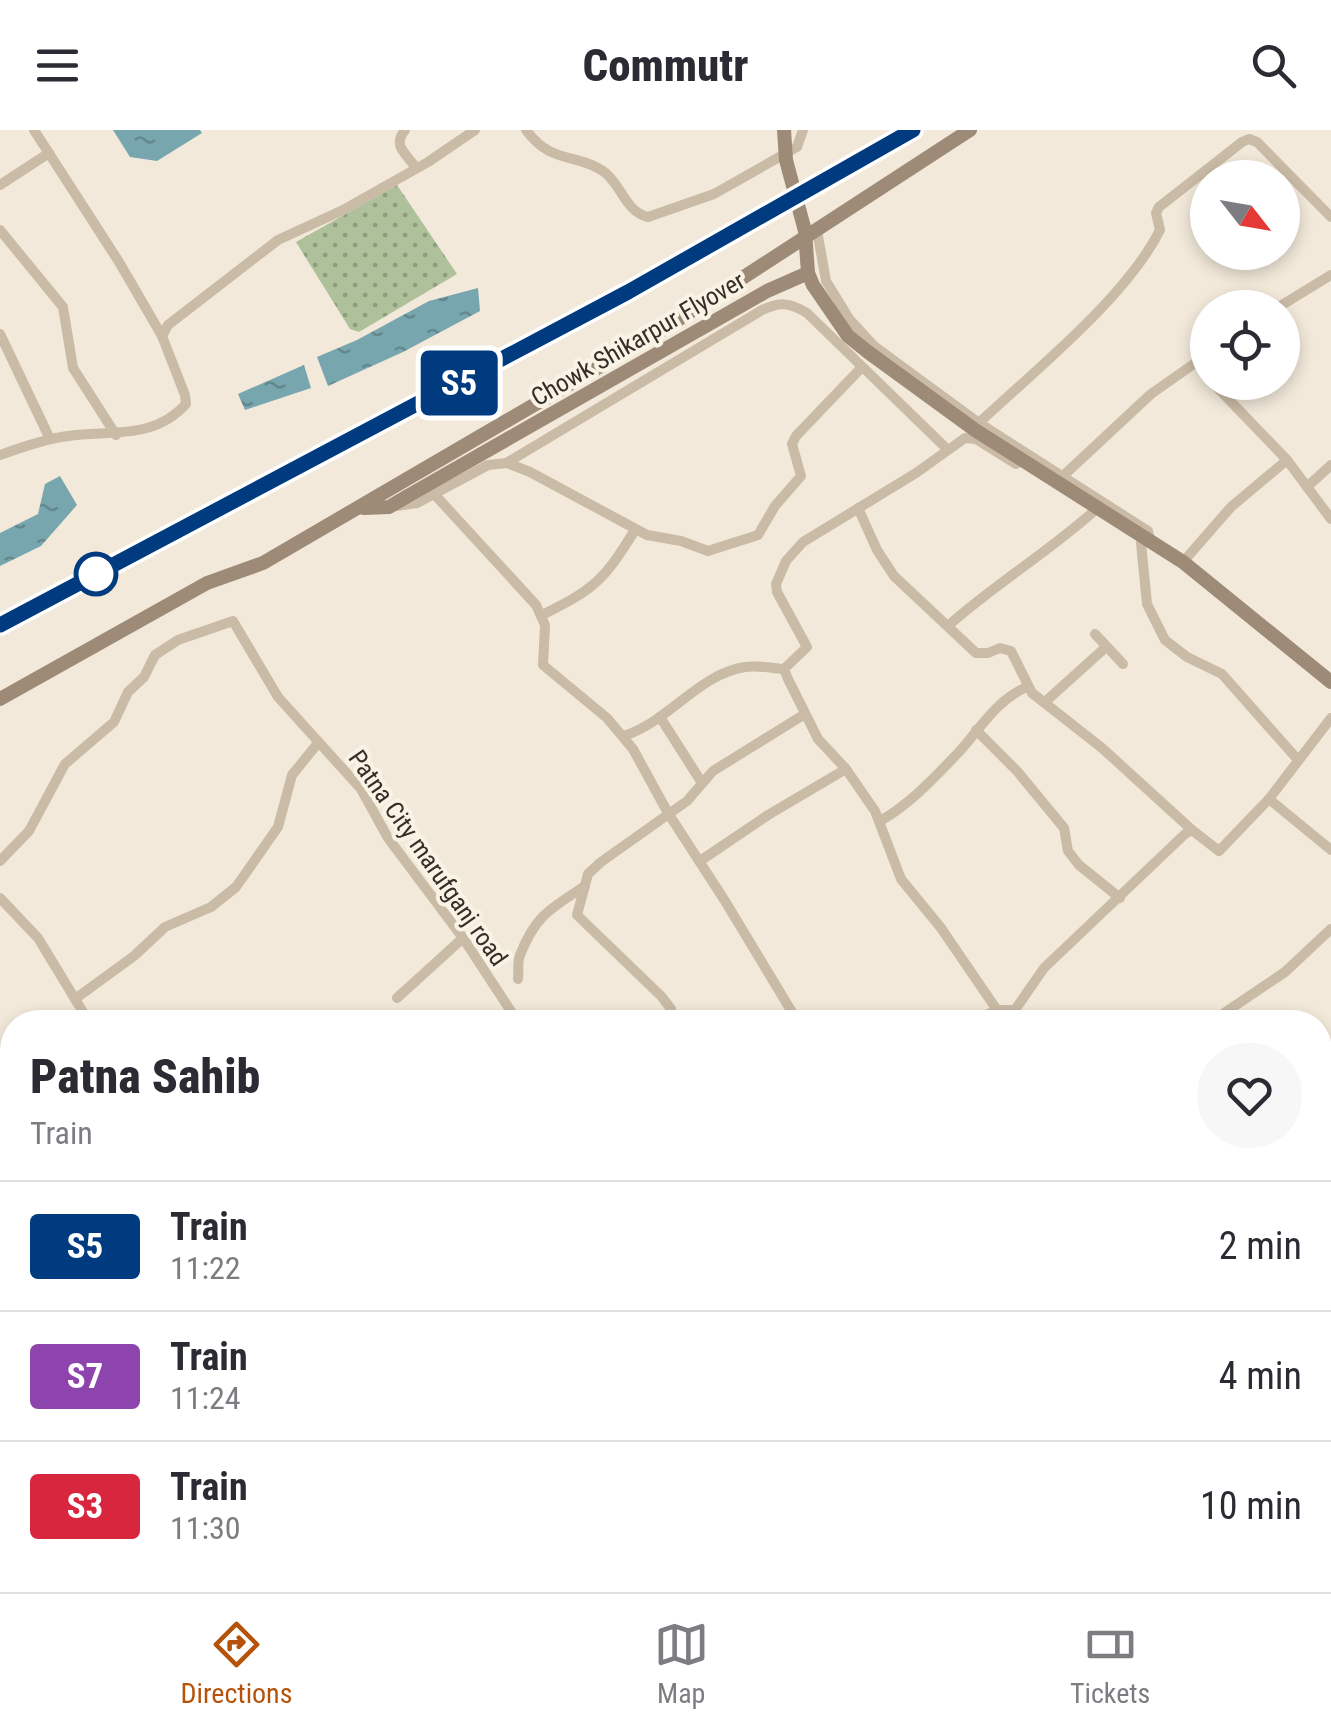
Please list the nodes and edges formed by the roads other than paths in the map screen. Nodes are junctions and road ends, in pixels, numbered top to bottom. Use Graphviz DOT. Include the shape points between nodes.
graph roads {
  1 [pos="34,130"];
  2 [pos="405,130"];
  3 [pos="474,130"];
  4 [pos="526,130"];
  5 [pos="784,130"];
  6 [pos="803,130"];
  7 [pos="970,130"];
  8 [pos="49,153"];
  9 [pos="416,168"];
  10 [pos="0,185"];
  11 [pos="1331,217"];
  12 [pos="0,230"];
  13 [pos="818,230"];
  14 [pos="808,272"];
  15 [pos="1331,275"];
  16 [pos="1300,294"];
  17 [pos="0,334"];
  18 [pos="162,336"];
  19 [pos="12,360"];
  20 [pos="0,365"];
  21 [pos="1190,366"];
  22 [pos="862,367"];
  23 [pos="1229,400"];
  24 [pos="979,424"];
  25 [pos="116,435"];
  26 [pos="50,439"];
  27 [pos="948,449"];
  28 [pos="0,455"];
  29 [pos="1286,460"];
  30 [pos="507,463"];
  31 [pos="1331,464"];
  32 [pos="1063,476"];
  33 [pos="1307,488"];
  34 [pos="436,496"];
  35 [pos="389,507"];
  36 [pos="358,508"];
  37 [pos="858,508"];
  38 [pos="1093,512"];
  39 [pos="1331,519"];
  40 [pos="635,530"];
  41 [pos="1145,541"];
  42 [pos="1184,562"];
  43 [pos="542,616"];
  44 [pos="949,625"];
  45 [pos="1096,634"];
  46 [pos="1106,646"];
  47 [pos="1123,664"];
  48 [pos="784,669"];
  49 [pos="1331,682"];
  50 [pos="1027,687"];
  51 [pos="0,698"];
  52 [pos="1045,702"];
  53 [pos="805,714"];
  54 [pos="660,717"];
  55 [pos="1331,718"];
  56 [pos="976,730"];
  57 [pos="623,736"];
  58 [pos="318,742"];
  59 [pos="1298,760"];
  60 [pos="846,769"];
  61 [pos="702,783"];
  62 [pos="1269,799"];
  63 [pos="668,813"];
  64 [pos="880,821"];
  65 [pos="1192,830"];
  66 [pos="1331,850"];
  67 [pos="0,861"];
  68 [pos="700,861"];
  69 [pos="586,885"];
  70 [pos="0,898"];
  71 [pos="1120,898"];
  72 [pos="1331,929"];
  73 [pos="463,938"];
  74 [pos="518,979"];
  75 [pos="397,998"];
  76 [pos="75,999"];
  77 [pos="82,1010"];
  78 [pos="510,1010"];
  79 [pos="670,1010"];
  80 [pos="791,1010"];
  81 [pos="997,1010"];
  82 [pos="1015,1010"];
  83 [pos="1229,1010"];
  1 -- 8 [label="street"];
  2 -- 9 [label="street" via="398,144"];
  3 -- 9 [label="street"];
  4 -- 6 [label="street" via="546,152 604,172 634,210 648,217 714,194 798,147"];
  5 -- 14 [label="main road, bridge"];
  7 -- 13 [label="main road"];
  8 -- 10 [label="street"];
  8 -- 18 [label="street"];
  9 -- 18 [label="street" via="266,247"];
  11 -- 24 [label="street" via="1258,142 1242,142 1159,207 1160,230 1132,273"];
  12 -- 25 [label="street" via="63,307 72,368"];
  13 -- 24 [label="street" via="826,280 850,320 874,346"];
  13 -- 36 [label="main road" via="664,329"];
  14 -- 35 [label="main road, Chowk Shikarpur Flyover, bridge"];
  14 -- 41 [label="main road" via="848,336 868,352"];
  15 -- 16 [label="street"];
  17 -- 19 [label="street"];
  18 -- 25 [label="street" via="186,404 142,431"];
  19 -- 20 [label="street"];
  19 -- 26 [label="street"];
  21 -- 32 [label="street"];
  22 -- 27 [label="street"];
  22 -- 30 [label="street" via="807,312 778,303"];
  22 -- 40 [label="street" via="796,436 792,444 802,476 758,535 708,551"];
  23 -- 29 [label="street"];
  24 -- 32 [label="street"];
  25 -- 26 [label="street"];
  26 -- 28 [label="street"];
  27 -- 37 [label="street"];
  27 -- 38 [label="street" via="976,439"];
  29 -- 33 [label="street"];
  29 -- 42 [label="street" via="1231,507"];
  30 -- 34 [label="street" via="488,465"];
  30 -- 40 [label="street"];
  31 -- 33 [label="street"];
  32 -- 41 [label="street" via="1148,531"];
  33 -- 39 [label="street"];
  34 -- 35 [label="street"];
  34 -- 43 [label="street"];
  35 -- 36 [label="main road"];
  36 -- 51 [label="main road"];
  37 -- 44 [label="street" via="894,576"];
  37 -- 48 [label="street" via="803,542 777,578 777,592 807,647"];
  38 -- 41 [label="street"];
  38 -- 44 [label="street"];
  40 -- 43 [label="street" via="593,588"];
  41 -- 42 [label="main road"];
  41 -- 59 [label="street" via="1147,604 1165,640 1222,674"];
  42 -- 49 [label="main road"];
  43 -- 57 [label="street" via="543,664"];
  44 -- 50 [label="street" via="976,653 1011,652"];
  45 -- 46 [label="street"];
  46 -- 47 [label="street"];
  46 -- 52 [label="street"];
  48 -- 53 [label="street"];
  48 -- 54 [label="street" via="734,670"];
  50 -- 52 [label="street"];
  50 -- 56 [label="street"];
  52 -- 65 [label="street"];
  53 -- 60 [label="street"];
  53 -- 61 [label="street"];
  54 -- 57 [label="street"];
  54 -- 61 [label="street"];
  55 -- 59 [label="street"];
  56 -- 64 [label="street"];
  56 -- 71 [label="street" via="1064,828 1079,865"];
  57 -- 63 [label="street"];
  58 -- 67 [label="street, Patna City marufganj road" via="278,697 233,622 178,640 155,655 114,722 66,764 29,831"];
  58 -- 73 [label="street, Patna City marufganj road" via="360,788 388,838"];
  58 -- 76 [label="street" via="292,775 278,827 236,886 211,907 165,928"];
  59 -- 62 [label="street"];
  60 -- 64 [label="street"];
  60 -- 68 [label="street"];
  61 -- 63 [label="street"];
  62 -- 65 [label="street" via="1219,852"];
  62 -- 66 [label="street"];
  63 -- 68 [label="street"];
  63 -- 69 [label="street" via="588,874"];
  64 -- 81 [label="street" via="902,879"];
  65 -- 71 [label="street"];
  68 -- 80 [label="street"];
  69 -- 74 [label="street" via="530,928"];
  69 -- 79 [label="street" via="580,922"];
  70 -- 76 [label="street" via="38,938"];
  71 -- 82 [label="street" via="1044,968"];
  72 -- 83 [label="street" via="1285,972"];
  73 -- 75 [label="street"];
  73 -- 78 [label="street, Patna City marufganj road"];
  76 -- 77 [label="street"];
  81 -- 82 [label="street"];
}
